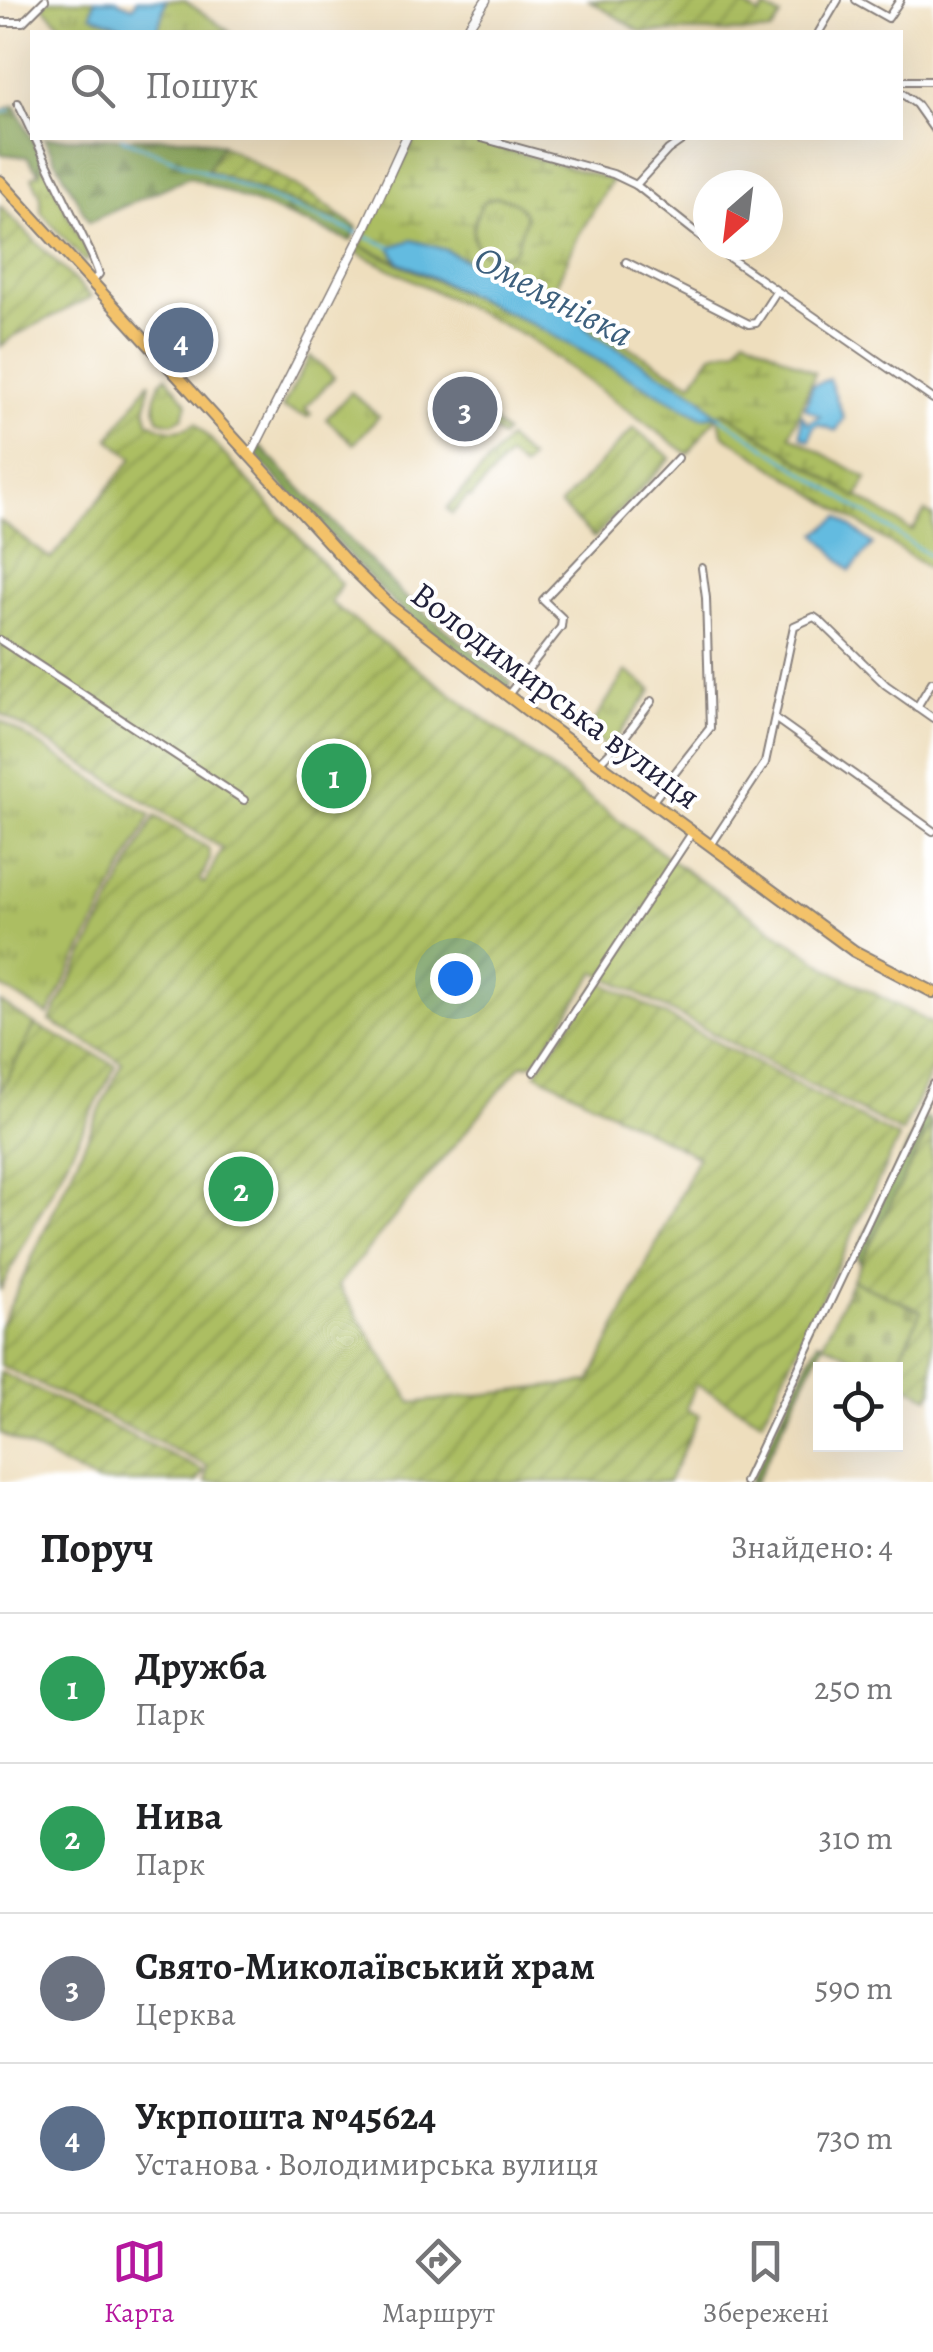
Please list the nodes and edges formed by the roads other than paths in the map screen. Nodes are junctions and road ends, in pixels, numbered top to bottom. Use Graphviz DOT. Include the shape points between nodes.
graph roads {
  1 [pos="45,0"];
  2 [pos="486,0"];
  3 [pos="838,0"];
  4 [pos="856,0"];
  5 [pos="900,0"];
  6 [pos="0,22"];
  7 [pos="466,30"];
  8 [pos="819,30"];
  9 [pos="903,81"];
  10 [pos="933,81"];
  11 [pos="903,94"];
  12 [pos="18,103"];
  13 [pos="30,127"];
  14 [pos="933,128"];
  15 [pos="36,140"];
  16 [pos="405,140"];
  17 [pos="489,140"];
  18 [pos="682,140"];
  19 [pos="0,181"];
  20 [pos="636,185"];
  21 [pos="693,230"];
  22 [pos="732,260"];
  23 [pos="626,262"];
  24 [pos="92,282"];
  25 [pos="776,292"];
  26 [pos="933,399"];
  27 [pos="250,456"];
  28 [pos="678,458"];
  29 [pos="702,568"];
  30 [pos="0,640"];
  31 [pos="932,682"];
  32 [pos="508,696"];
  33 [pos="652,701"];
  34 [pos="917,707"];
  35 [pos="933,718"];
  36 [pos="776,719"];
  37 [pos="598,764"];
  38 [pos="244,800"];
  39 [pos="652,803"];
  40 [pos="933,831"];
  41 [pos="692,833"];
  42 [pos="710,846"];
  43 [pos="933,992"];
  44 [pos="534,1072"];
  45 [pos="933,1084"];
  46 [pos="745,1482"];
  1 -- 6 [label="street" via="23,22"];
  2 -- 7 [label="street"];
  3 -- 8 [label="street"];
  4 -- 5 [label="street" via="888,18"];
  9 -- 10 [label="street"];
  11 -- 14 [label="street"];
  12 -- 13 [label="street"];
  15 -- 24 [label="street" via="92,256 98,274"];
  16 -- 27 [label="street"];
  17 -- 20 [label="street"];
  18 -- 20 [label="street"];
  19 -- 24 [label="main road, Володимирська вулиця"];
  20 -- 21 [label="street"];
  22 -- 25 [label="street"];
  23 -- 25 [label="street" via="749,324"];
  24 -- 27 [label="main road, Володимирська вулиця"];
  25 -- 26 [label="street"];
  27 -- 32 [label="main road, Володимирська вулиця" via="392,607"];
  28 -- 32 [label="street" via="543,600 562,626"];
  29 -- 39 [label="street" via="710,728"];
  30 -- 38 [label="street"];
  31 -- 34 [label="street"];
  32 -- 37 [label="main road, Володимирська вулиця"];
  33 -- 37 [label="street"];
  34 -- 35 [label="street, Володимирська вулиця"];
  34 -- 36 [label="street, Володимирська вулиця" via="814,617 794,626"];
  36 -- 40 [label="street"];
  36 -- 42 [label="street, Володимирська вулиця" via="760,772"];
  37 -- 39 [label="main road, Володимирська вулиця"];
  39 -- 41 [label="main road, Володимирська вулиця"];
  41 -- 42 [label="main road, Володимирська вулиця"];
  41 -- 44 [label="street"];
  42 -- 43 [label="main road, Володимирська вулиця" via="854,952"];
  45 -- 46 [label="street"];
}
